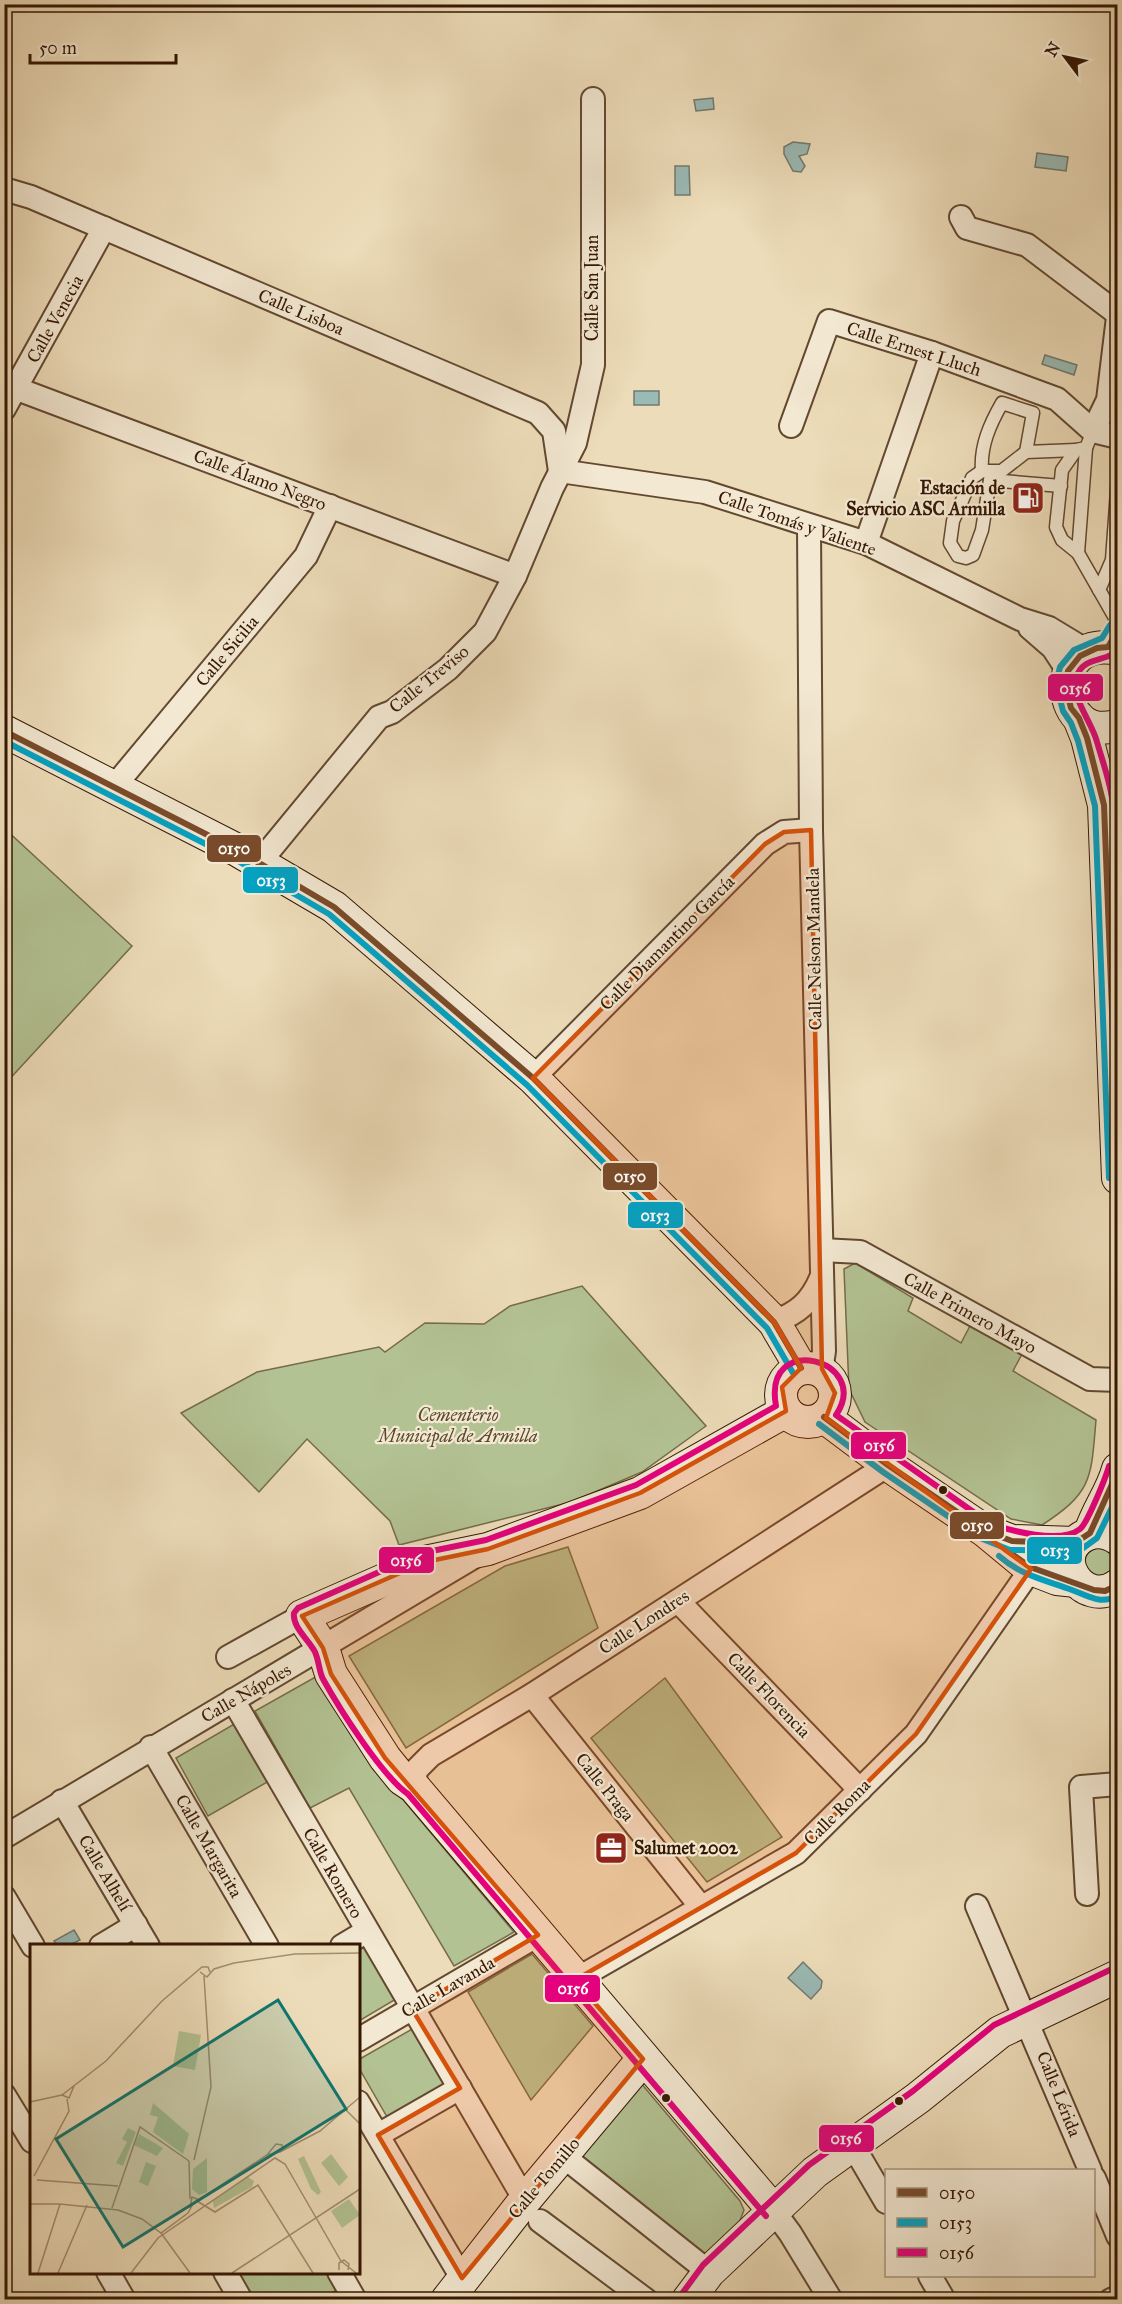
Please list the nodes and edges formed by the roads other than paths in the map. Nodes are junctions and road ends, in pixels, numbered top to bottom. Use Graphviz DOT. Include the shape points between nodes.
graph roads {
  1 [pos="593,99"];
  2 [pos="4,189"];
  3 [pos="961,217"];
  4 [pos="104,228"];
  5 [pos="1118,315"];
  6 [pos="932,353"];
  7 [pos="10,386"];
  8 [pos="4,409"];
  9 [pos="791,426"];
  10 [pos="1118,437"];
  11 [pos="1085,443"];
  12 [pos="1026,452"];
  13 [pos="560,471"];
  14 [pos="986,476"];
  15 [pos="1118,477"];
  16 [pos="1061,486"];
  17 [pos="330,506"];
  18 [pos="809,526"];
  19 [pos="866,543"];
  20 [pos="1078,553"];
  21 [pos="515,576"];
  22 [pos="1099,590"];
  23 [pos="1103,646"];
  24 [pos="1079,718"];
  25 [pos="1118,725"];
  26 [pos="4,731"];
  27 [pos="1118,743"];
  28 [pos="112,789"];
  29 [pos="1104,805"];
  30 [pos="811,830"];
  31 [pos="260,863"];
  32 [pos="533,1078"];
  33 [pos="1118,1178"];
  34 [pos="822,1250"];
  35 [pos="821,1277"];
  36 [pos="774,1322"];
  37 [pos="811,1370"];
  38 [pos="1118,1380"];
  39 [pos="786,1411"];
  40 [pos="824,1417"];
  41 [pos="888,1465"];
  42 [pos="1118,1469"];
  43 [pos="986,1531"];
  44 [pos="1094,1538"];
  45 [pos="488,1549"];
  46 [pos="1031,1569"];
  47 [pos="1103,1591"];
  48 [pos="678,1601"];
  49 [pos="302,1616"];
  50 [pos="323,1648"];
  51 [pos="228,1657"];
  52 [pos="532,1695"];
  53 [pos="233,1700"];
  54 [pos="151,1747"];
  55 [pos="1118,1784"];
  56 [pos="414,1787"];
  57 [pos="860,1790"];
  58 [pos="62,1800"];
  59 [pos="4,1837"];
  60 [pos="1087,1894"];
  61 [pos="4,1896"];
  62 [pos="978,1906"];
  63 [pos="701,1907"];
  64 [pos="136,1925"];
  65 [pos="367,1931"];
  66 [pos="538,1935"];
  67 [pos="32,1944"];
  68 [pos="104,1944"];
  69 [pos="147,1944"];
  70 [pos="266,1944"];
  71 [pos="345,1944"];
  72 [pos="1118,1976"];
  73 [pos="575,1980"];
  74 [pos="412,2008"];
  75 [pos="1027,2018"];
  76 [pos="360,2039"];
  77 [pos="643,2059"];
  78 [pos="460,2088"];
  79 [pos="4,2095"];
  80 [pos="360,2105"];
  81 [pos="378,2135"];
  82 [pos="30,2138"];
  83 [pos="852,2144"];
  84 [pos="563,2156"];
  85 [pos="1090,2169"];
  86 [pos="1095,2180"];
  87 [pos="885,2200"];
  88 [pos="532,2210"];
  89 [pos="773,2210"];
  90 [pos="1118,2236"];
  91 [pos="709,2272"];
  92 [pos="109,2274"];
  93 [pos="226,2274"];
  94 [pos="931,2277"];
  95 [pos="457,2292"];
  96 [pos="1118,2297"];
  97 [pos="124,2300"];
  98 [pos="241,2300"];
  99 [pos="646,2300"];
  100 [pos="688,2300"];
  101 [pos="831,2300"];
  102 [pos="944,2300"];
  103 [pos="1112,2300"];
  1 -- 13 [label="street, Calle San Juan" via="592,365 575,443"];
  2 -- 4 [label="street, Calle Lisboa"];
  3 -- 5 [label="street" via="967,228 1027,245"];
  4 -- 7 [label="street, Calle Venecia"];
  4 -- 13 [label="street, Calle Lisboa" via="538,413 554,431"];
  5 -- 11 [label="street" via="1108,400"];
  6 -- 9 [label="street, Calle Ernest Lluch" via="829,321"];
  6 -- 11 [label="street, Calle Ernest Lluch" via="1057,399"];
  6 -- 19 [label="street"];
  7 -- 8 [label="street, Calle Venecia"];
  7 -- 17 [label="street, Calle Álamo Negro"];
  10 -- 11 [label="street"];
  11 -- 12 [label="lane"];
  11 -- 16 [label="lane" via="1062,470"];
  11 -- 20 [label="lane"];
  12 -- 14 [label="lane"];
  12 -- 14 [label="lane" via="1033,413 1002,403 988,426 981,460"];
  13 -- 18 [label="street, Calle Tomás y Valiente" via="705,492"];
  13 -- 21 [label="street, Calle Treviso"];
  14 -- 14 [label="lane" via="982,530 973,555 958,556 950,543 953,521 972,478"];
  14 -- 16 [label="lane"];
  15 -- 22 [label="lane" via="1113,560"];
  16 -- 20 [label="lane" via="1056,527 1062,540"];
  17 -- 21 [label="street, Calle Álamo Negro"];
  17 -- 28 [label="street, Calle Sicilia" via="306,556"];
  18 -- 19 [label="street, Calle Tomás y Valiente"];
  18 -- 30 [label="street, Calle Nelson Mandela"];
  19 -- 23 [label="street, Calle Tomás y Valiente" via="1020,619 1053,648"];
  20 -- 22 [label="lane"];
  21 -- 31 [label="street, Calle Treviso" via="485,632 448,669 380,717"];
  22 -- 23 [label="lane"];
  23 -- 24 [label="street" via="1065,684 1066,696"];
  24 -- 25 [label="street" via="1100,727"];
  24 -- 29 [label="street"];
  26 -- 28 [label="street"];
  27 -- 29 [label="street"];
  28 -- 31 [label="street"];
  29 -- 33 [label="street"];
  30 -- 32 [label="street, Calle Diamantino García" via="784,831 765,844"];
  30 -- 34 [label="street, Calle Nelson Mandela"];
  31 -- 32 [label="street" via="334,907"];
  32 -- 36 [label="street"];
  34 -- 35 [label="street, Calle Nelson Mandela"];
  34 -- 38 [label="street, Calle Primero Mayo" via="860,1252 1090,1378"];
  35 -- 36 [label="street" via="807,1304"];
  35 -- 37 [label="street, Calle Nelson Mandela" via="824,1351"];
  36 -- 37 [label="street"];
  37 -- 39 [label="street" via="789,1376 781,1397"];
  37 -- 40 [label="street" via="832,1381 834,1402"];
  39 -- 40 [label="street" via="801,1421"];
  39 -- 45 [label="street, Calle Nápoles" via="640,1493"];
  40 -- 41 [label="street"];
  41 -- 43 [label="street"];
  41 -- 48 [label="street, Calle Londres"];
  42 -- 44 [label="street" via="1096,1515"];
  43 -- 44 [label="street" via="1012,1541"];
  43 -- 46 [label="street"];
  44 -- 47 [label="street" via="1069,1563"];
  45 -- 49 [label="street, Calle Nápoles" via="426,1562"];
  45 -- 50 [label="street, Calle Nápoles"];
  46 -- 47 [label="street"];
  46 -- 57 [label="street, Calle Roma" via="916,1734"];
  48 -- 52 [label="street, Calle Londres"];
  48 -- 57 [label="street, Calle Florencia"];
  49 -- 50 [label="street"];
  49 -- 51 [label="street, Calle Nápoles"];
  50 -- 53 [label="street, Calle Nápoles"];
  50 -- 56 [label="street" via="331,1674 385,1758"];
  52 -- 56 [label="street, Calle Londres" via="431,1755 416,1770"];
  52 -- 63 [label="street, Calle Praga"];
  53 -- 54 [label="street, Calle Nápoles"];
  53 -- 65 [label="street, Calle Romero"];
  54 -- 58 [label="street, Calle Nápoles"];
  54 -- 70 [label="street, Calle Margarita"];
  55 -- 60 [label="street" via="1081,1787"];
  56 -- 66 [label="street"];
  57 -- 63 [label="street, Calle Roma" via="796,1853"];
  58 -- 59 [label="street, Calle Nápoles"];
  58 -- 64 [label="street, Calle Alhelí"];
  61 -- 67 [label="street"];
  62 -- 75 [label="street, Calle Lérida"];
  63 -- 73 [label="street, Calle Roma"];
  64 -- 68 [label="street"];
  64 -- 69 [label="street, Calle Alhelí"];
  65 -- 71 [label="street"];
  65 -- 74 [label="street, Calle Romero"];
  66 -- 73 [label="street"];
  66 -- 74 [label="street, Calle Lavanda"];
  72 -- 75 [label="street"];
  73 -- 77 [label="street"];
  74 -- 76 [label="street, Calle Lavanda"];
  74 -- 78 [label="street, Calle Romero"];
  75 -- 83 [label="street" via="1000,2032 918,2098"];
  75 -- 85 [label="street, Calle Lérida"];
  77 -- 84 [label="street, Calle Tomillo"];
  77 -- 89 [label="street"];
  78 -- 81 [label="street"];
  78 -- 88 [label="street, Calle Romero"];
  79 -- 82 [label="street"];
  80 -- 81 [label="street"];
  81 -- 95 [label="street"];
  83 -- 87 [label="street"];
  83 -- 89 [label="street"];
  84 -- 88 [label="street, Calle Tomillo"];
  84 -- 91 [label="street"];
  86 -- 90 [label="street"];
  88 -- 95 [label="street, Calle Tomillo"];
  88 -- 99 [label="street"];
  89 -- 91 [label="street"];
  89 -- 101 [label="street"];
  91 -- 100 [label="street"];
  92 -- 97 [label="street"];
  93 -- 98 [label="street"];
  94 -- 102 [label="street"];
  96 -- 103 [label="street"];
}
